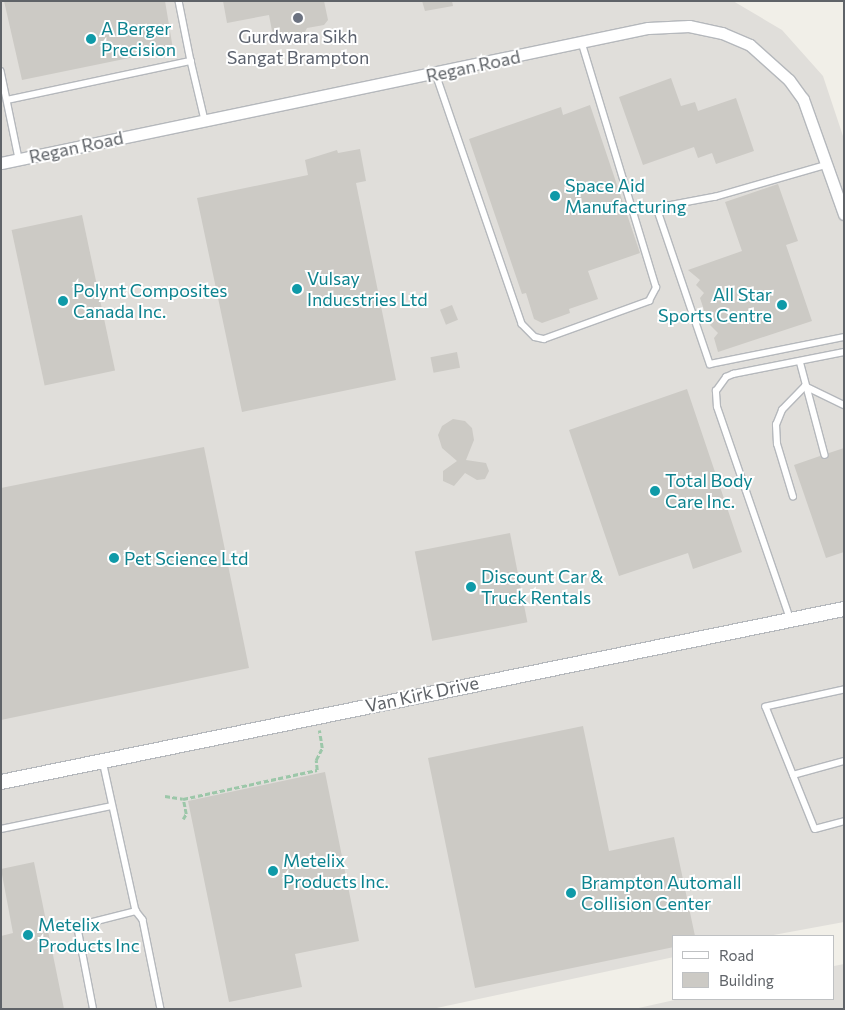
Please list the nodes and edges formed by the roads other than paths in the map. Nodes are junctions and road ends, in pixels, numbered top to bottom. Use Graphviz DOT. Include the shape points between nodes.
graph roads {
  1 [pos="179,1"];
  2 [pos="582,44"];
  3 [pos="191,61"];
  4 [pos="1,71"];
  5 [pos="436,74"];
  6 [pos="7,100"];
  7 [pos="205,120"];
  8 [pos="19,159"];
  9 [pos="1,163"];
  10 [pos="827,165"];
  11 [pos="844,214"];
  12 [pos="844,336"];
  13 [pos="844,352"];
  14 [pos="800,360"];
  15 [pos="805,386"];
  16 [pos="844,405"];
  17 [pos="825,455"];
  18 [pos="793,498"];
  19 [pos="844,609"];
  20 [pos="790,619"];
  21 [pos="844,690"];
  22 [pos="104,761"];
  23 [pos="844,761"];
  24 [pos="793,774"];
  25 [pos="1,782"];
  26 [pos="112,806"];
  27 [pos="844,821"];
  28 [pos="1,829"];
  29 [pos="136,911"];
  30 [pos="93,1009"];
  31 [pos="161,1009"];
  1 -- 3 [label="lane"];
  2 -- 5 [label="street, Regan Road"];
  2 -- 5 [label="lane" via="656,288 649,302 544,339 527,331 522,324"];
  2 -- 10 [label="street, Regan Road" via="648,28 689,26 722,33 750,45 774,64 803,99"];
  3 -- 6 [label="lane"];
  3 -- 7 [label="lane"];
  4 -- 6 [label="lane"];
  5 -- 7 [label="street, Regan Road"];
  6 -- 8 [label="lane"];
  7 -- 8 [label="street, Regan Road"];
  8 -- 9 [label="street, Regan Road"];
  10 -- 11 [label="street, Regan Road"];
  10 -- 12 [label="lane" via="716,197 658,208 710,364"];
  13 -- 14 [label="lane"];
  14 -- 15 [label="lane"];
  14 -- 20 [label="lane" via="733,374 721,383 715,399"];
  15 -- 16 [label="lane"];
  15 -- 17 [label="lane"];
  15 -- 18 [label="lane" via="782,410 776,425 779,451"];
  19 -- 20 [label="street, Van Kirk Drive"];
  20 -- 22 [label="street, Van Kirk Drive"];
  21 -- 24 [label="lane" via="766,707"];
  22 -- 25 [label="street, Van Kirk Drive"];
  22 -- 26 [label="lane"];
  23 -- 24 [label="lane"];
  24 -- 27 [label="lane" via="815,829"];
  26 -- 28 [label="lane"];
  26 -- 29 [label="lane"];
  29 -- 30 [label="lane" via="77,926"];
  29 -- 31 [label="lane" via="143,920"];
}
